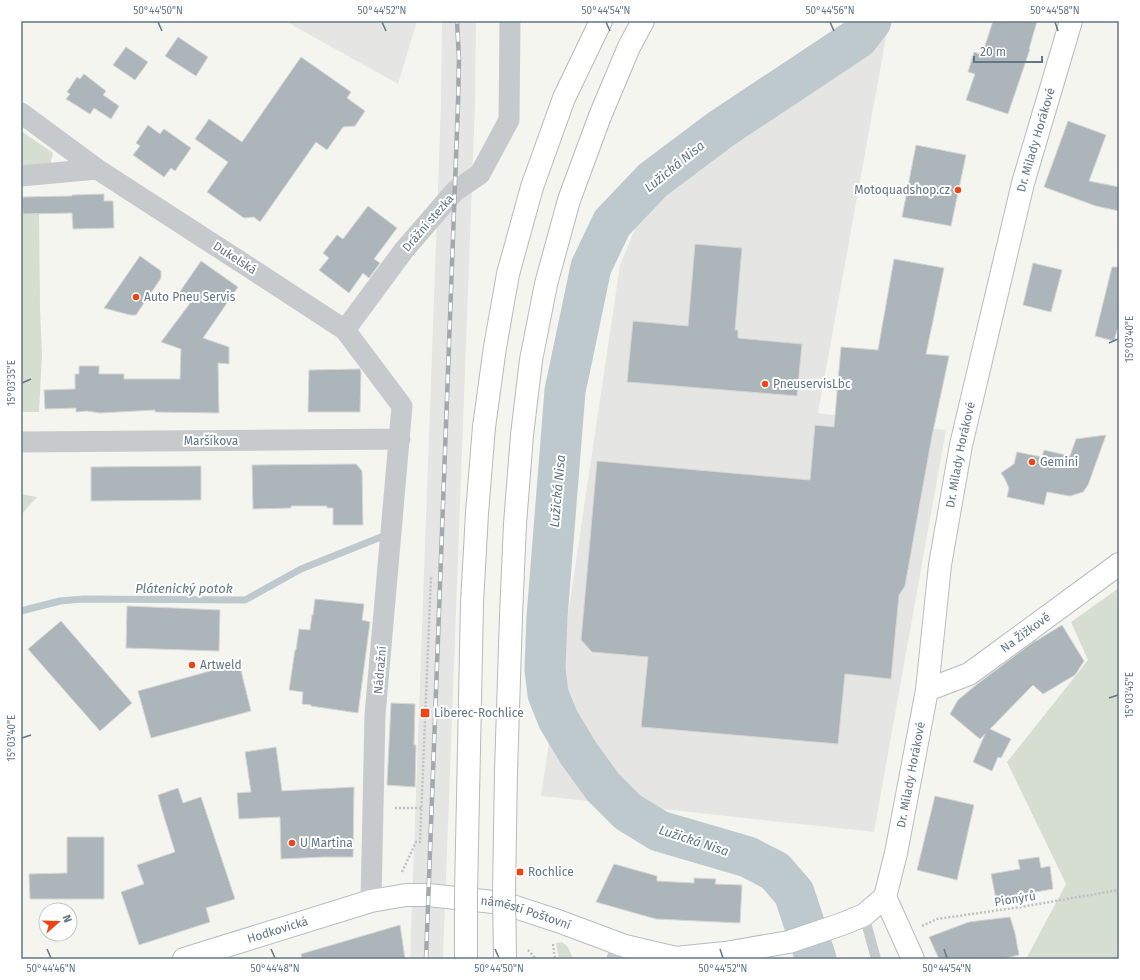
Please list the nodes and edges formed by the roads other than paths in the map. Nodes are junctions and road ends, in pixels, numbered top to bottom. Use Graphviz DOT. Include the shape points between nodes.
graph roads {
  1 [pos="510,21"];
  2 [pos="601,21"];
  3 [pos="643,21"];
  4 [pos="1071,21"];
  5 [pos="21,113"];
  6 [pos="97,170"];
  7 [pos="21,176"];
  8 [pos="345,330"];
  9 [pos="400,439"];
  10 [pos="21,442"];
  11 [pos="1119,564"];
  12 [pos="926,690"];
  13 [pos="885,897"];
  14 [pos="371,901"];
  15 [pos="864,915"];
  16 [pos="621,952"];
  17 [pos="676,958"];
  18 [pos="184,959"];
  19 [pos="466,959"];
  20 [pos="505,959"];
  21 [pos="876,959"];
  22 [pos="913,959"];
  1 -- 8 [label="street, Drážní stezka" via="509,120 502,134 480,174 455,191 404,250"];
  2 -- 19 [label="main road, bridge" via="564,98 532,186 508,274 494,347 484,427 472,602"];
  3 -- 20 [label="main road, bridge" via="629,47 600,116 569,200 546,284 531,360 522,435 510,624"];
  4 -- 12 [label="main road, Dr. Milady Horákové" via="1023,183 962,437 940,565"];
  5 -- 6 [label="street, Dukelská"];
  6 -- 7 [label="street"];
  6 -- 8 [label="street, Dukelská"];
  8 -- 9 [label="street, Dukelská" via="402,406"];
  9 -- 10 [label="street, Maršíkova"];
  9 -- 14 [label="street, Nádražní" via="376,715"];
  11 -- 12 [label="main road, Na Žižkově" via="969,674"];
  12 -- 13 [label="main road, Dr. Milady Horákové" via="896,852"];
  13 -- 15 [label="main road, náměstí Poštovní"];
  13 -- 22 [label="main road"];
  14 -- 16 [label="main road, náměstí Poštovní" via="428,895 503,903 558,921"];
  14 -- 18 [label="main road, Hodkovická"];
  15 -- 17 [label="main road, náměstí Poštovní" via="790,942"];
  15 -- 21 [label="lane"];
  16 -- 17 [label="main road, náměstí Poštovní"];
}
